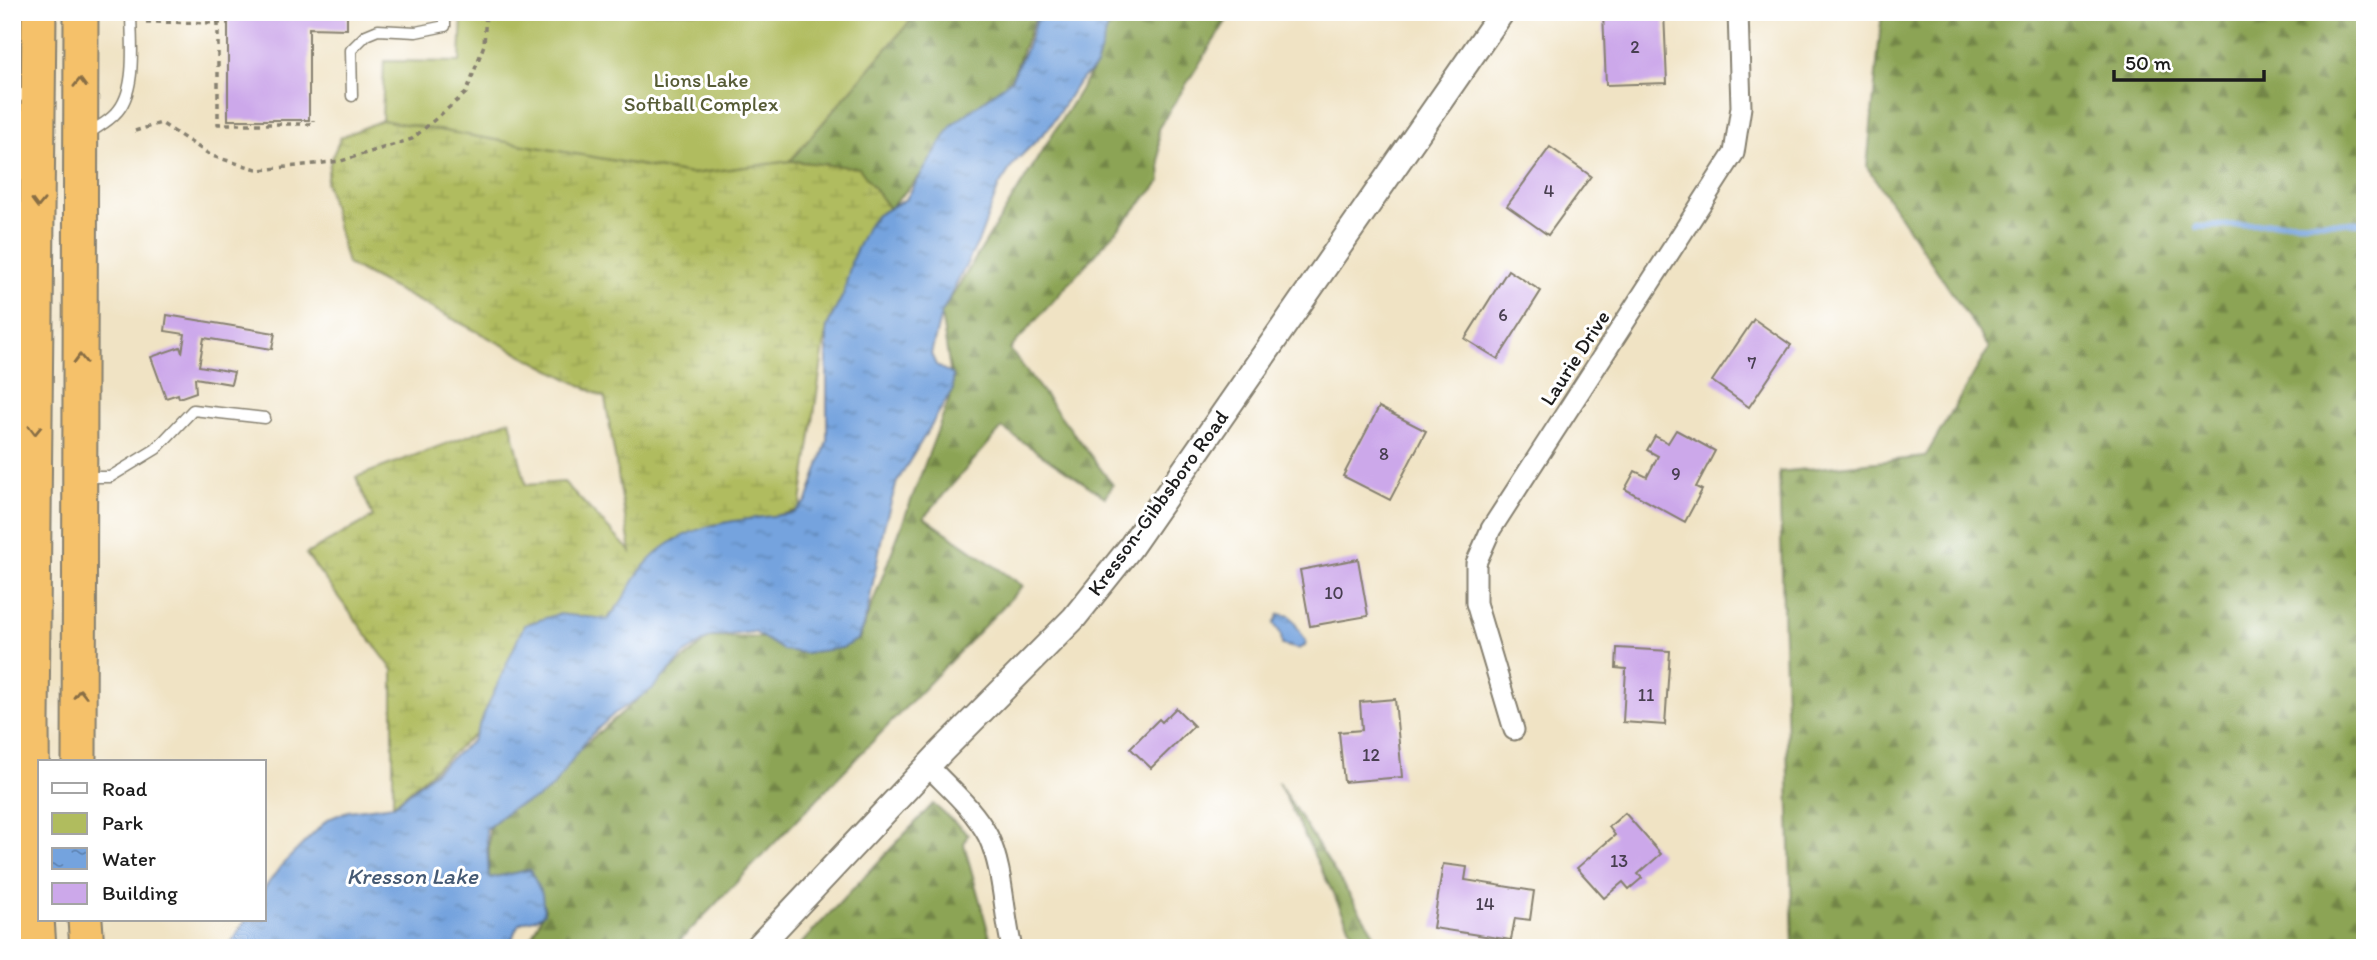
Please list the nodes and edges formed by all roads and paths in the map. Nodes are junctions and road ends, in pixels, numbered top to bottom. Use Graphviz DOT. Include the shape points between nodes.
graph roads {
  1 [pos="39,12"];
  2 [pos="81,12"];
  3 [pos="131,12"];
  4 [pos="218,12"];
  5 [pos="444,12"];
  6 [pos="486,12"];
  7 [pos="1503,12"];
  8 [pos="1738,12"];
  9 [pos="146,22"];
  10 [pos="218,23"];
  11 [pos="228,23"];
  12 [pos="25,92"];
  13 [pos="352,96"];
  14 [pos="313,120"];
  15 [pos="12,127"];
  16 [pos="135,131"];
  17 [pos="80,140"];
  18 [pos="38,153"];
  19 [pos="265,418"];
  20 [pos="81,477"];
  21 [pos="1514,730"];
  22 [pos="79,760"];
  23 [pos="928,766"];
  24 [pos="85,922"];
  25 [pos="39,948"];
  26 [pos="86,948"];
  27 [pos="757,948"];
  28 [pos="1012,948"];
  1 -- 12 [label="highway"];
  17 -- 2 [label="highway, one-way"];
  3 -- 17 [label="lane" via="124,102 116,114"];
  4 -- 10 [label="path"];
  5 -- 13 [label="lane" via="444,26 416,32 378,30 366,35 351,50"];
  6 -- 16 [label="path" via="484,45 466,93 412,139 341,161 260,170 212,156 161,123"];
  7 -- 23 [label="street, Kresson-Gibbsboro Road" via="1130,548 1074,618"];
  8 -- 21 [label="street, Laurie Drive" via="1741,107 1734,153 1491,529 1476,563 1476,603"];
  9 -- 10 [label="path"];
  10 -- 11 [label="path"];
  10 -- 14 [label="path" via="218,124 313,124"];
  12 -- 18 [label="highway"];
  15 -- 18 [label="lane"];
  20 -- 17 [label="highway, one-way"];
  18 -- 25 [label="highway, one-way" via="32,723"];
  19 -- 20 [label="lane" via="193,410 156,449 110,477"];
  22 -- 20 [label="highway, one-way"];
  23 -- 27 [label="street, Kresson-Gibbsboro Road"];
  23 -- 28 [label="street" via="973,813 988,837"];
  24 -- 26 [label="highway"];
}
